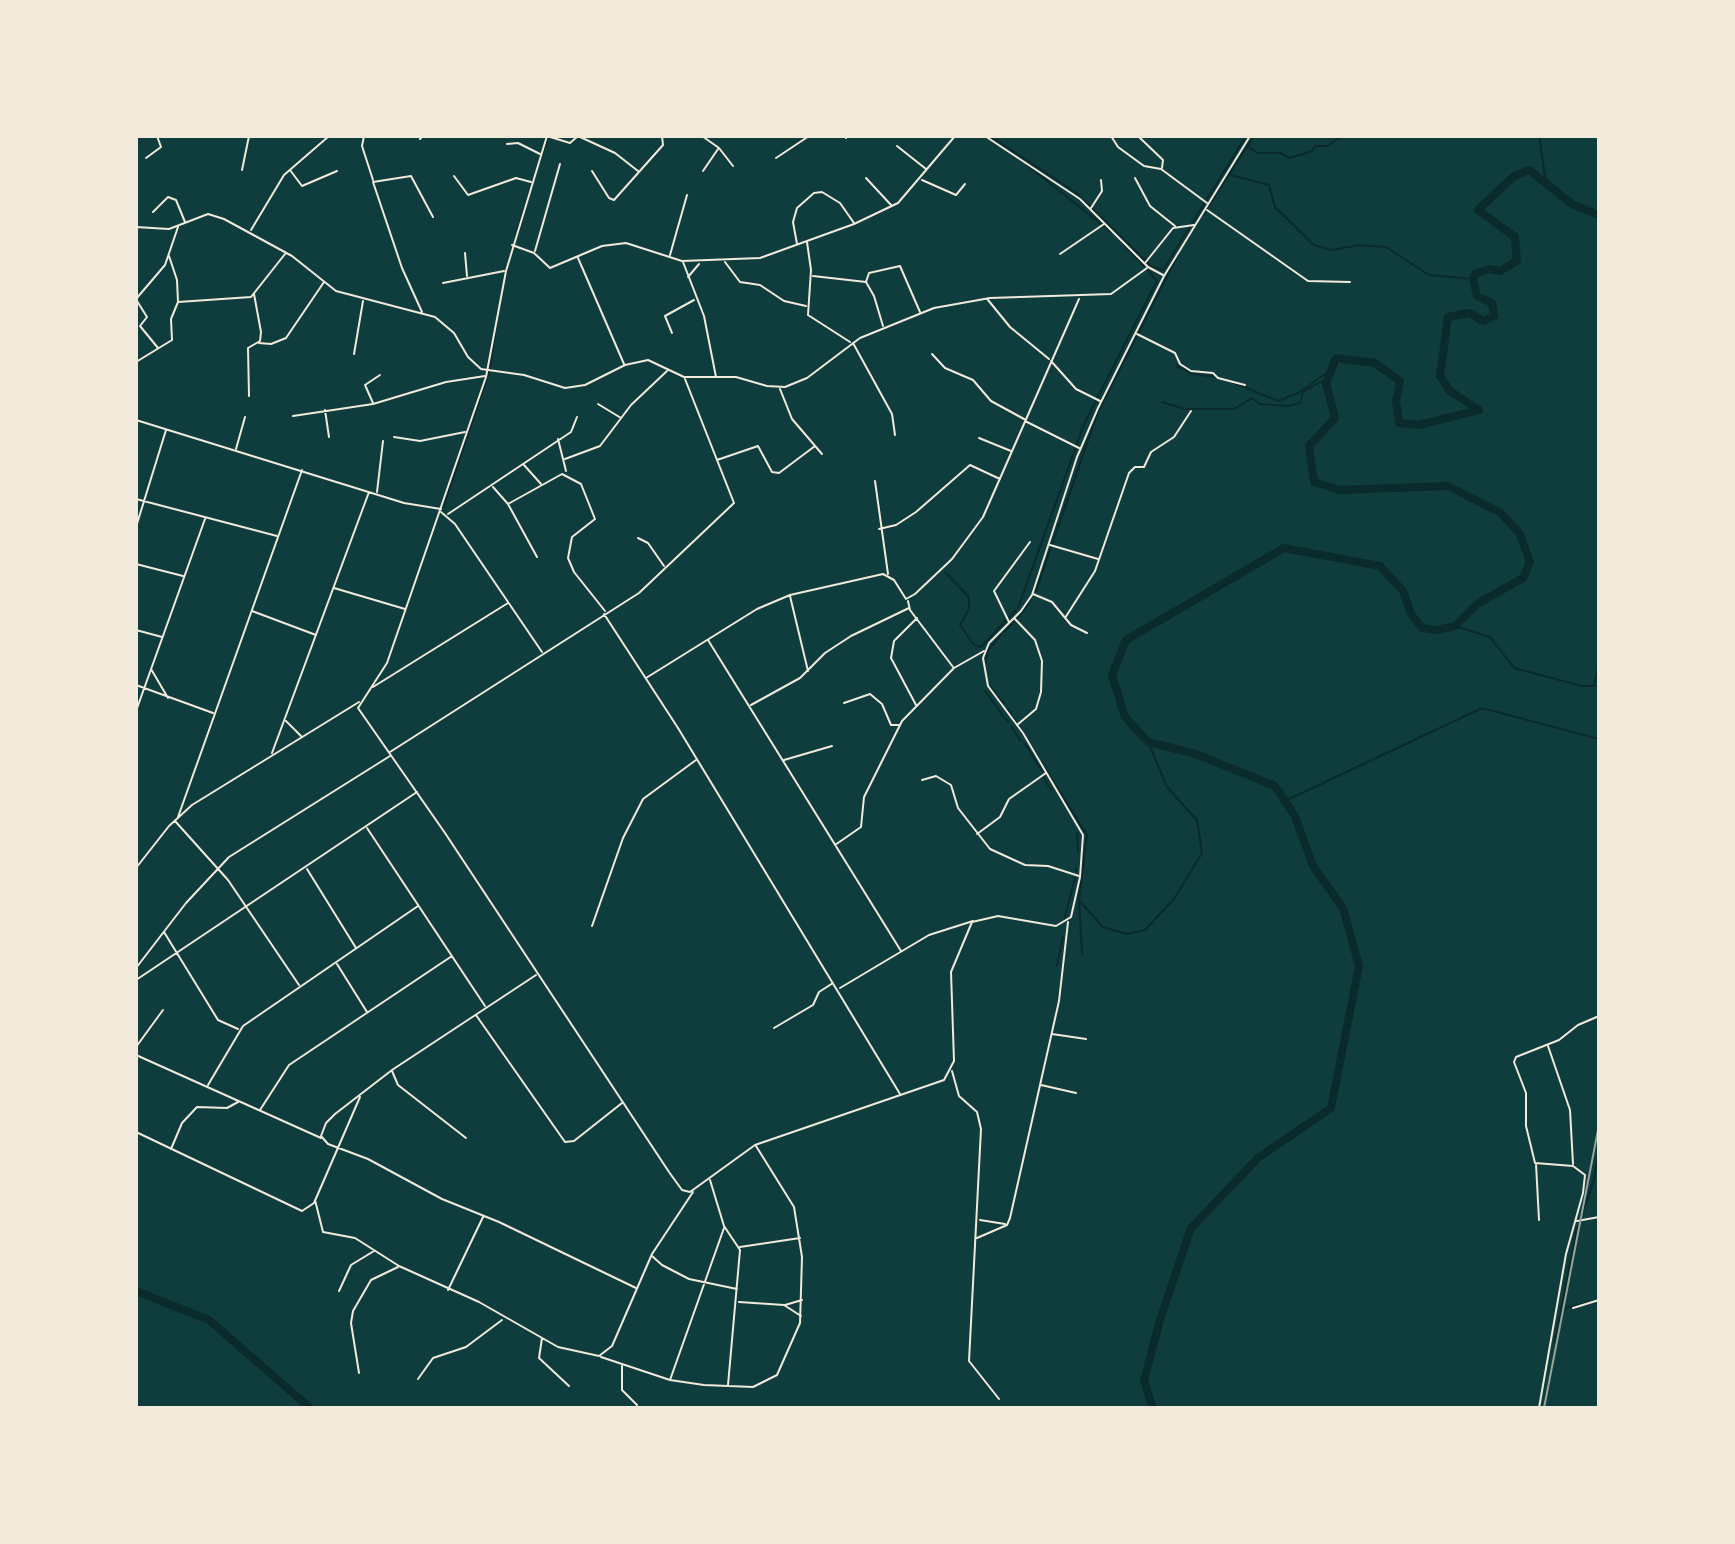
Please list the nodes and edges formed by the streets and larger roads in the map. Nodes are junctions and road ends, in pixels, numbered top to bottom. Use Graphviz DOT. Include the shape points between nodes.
graph roads {
  1 [pos="157,136"];
  2 [pos="249,136"];
  3 [pos="329,136"];
  4 [pos="364,136"];
  5 [pos="546,136"];
  6 [pos="662,136"];
  7 [pos="702,136"];
  8 [pos="809,136"];
  9 [pos="955,136"];
  10 [pos="985,136"];
  11 [pos="1111,136"];
  12 [pos="1250,136"];
  13 [pos="1139,137"];
  14 [pos="507,144"];
  15 [pos="897,146"];
  16 [pos="719,148"];
  17 [pos="541,154"];
  18 [pos="146,158"];
  19 [pos="776,158"];
  20 [pos="560,164"];
  21 [pos="733,166"];
  22 [pos="289,169"];
  23 [pos="927,169"];
  24 [pos="1161,169"];
  25 [pos="242,170"];
  26 [pos="337,171"];
  27 [pos="592,171"];
  28 [pos="639,171"];
  29 [pos="703,171"];
  30 [pos="454,176"];
  31 [pos="866,178"];
  32 [pos="1135,178"];
  33 [pos="921,180"];
  34 [pos="1101,180"];
  35 [pos="373,182"];
  36 [pos="532,183"];
  37 [pos="965,184"];
  38 [pos="687,195"];
  39 [pos="1208,204"];
  40 [pos="892,206"];
  41 [pos="1205,208"];
  42 [pos="1090,209"];
  43 [pos="153,212"];
  44 [pos="433,217"];
  45 [pos="185,222"];
  46 [pos="1105,223"];
  47 [pos="854,224"];
  48 [pos="1194,225"];
  49 [pos="178,226"];
  50 [pos="136,227"];
  51 [pos="1176,227"];
  52 [pos="250,231"];
  53 [pos="807,242"];
  54 [pos="512,245"];
  55 [pos="797,245"];
  56 [pos="286,253"];
  57 [pos="465,253"];
  58 [pos="534,253"];
  59 [pos="1060,254"];
  60 [pos="169,256"];
  61 [pos="670,256"];
  62 [pos="578,258"];
  63 [pos="723,260"];
  64 [pos="682,261"];
  65 [pos="702,261"];
  66 [pos="1145,263"];
  67 [pos="1148,267"];
  68 [pos="506,271"];
  69 [pos="811,276"];
  70 [pos="1164,276"];
  71 [pos="467,277"];
  72 [pos="687,278"];
  73 [pos="324,282"];
  74 [pos="866,282"];
  75 [pos="1350,282"];
  76 [pos="443,283"];
  77 [pos="254,292"];
  78 [pos="1080,297"];
  79 [pos="695,299"];
  80 [pos="987,299"];
  81 [pos="136,300"];
  82 [pos="363,300"];
  83 [pos="178,302"];
  84 [pos="807,306"];
  85 [pos="422,313"];
  86 [pos="920,313"];
  87 [pos="883,327"];
  88 [pos="672,333"];
  89 [pos="1137,334"];
  90 [pos="852,342"];
  91 [pos="258,343"];
  92 [pos="158,349"];
  93 [pos="354,354"];
  94 [pos="932,354"];
  95 [pos="1051,361"];
  96 [pos="136,362"];
  97 [pos="625,365"];
  98 [pos="668,370"];
  99 [pos="488,372"];
  100 [pos="380,375"];
  101 [pos="486,377"];
  102 [pos="684,377"];
  103 [pos="716,377"];
  104 [pos="797,384"];
  105 [pos="1245,385"];
  106 [pos="801,387"];
  107 [pos="779,388"];
  108 [pos="249,396"];
  109 [pos="1101,401"];
  110 [pos="373,404"];
  111 [pos="598,404"];
  112 [pos="325,409"];
  113 [pos="1191,411"];
  114 [pos="293,416"];
  115 [pos="245,417"];
  116 [pos="577,417"];
  117 [pos="622,419"];
  118 [pos="136,420"];
  119 [pos="1025,420"];
  120 [pos="166,429"];
  121 [pos="466,432"];
  122 [pos="895,435"];
  123 [pos="329,437"];
  124 [pos="394,437"];
  125 [pos="558,438"];
  126 [pos="979,438"];
  127 [pos="383,441"];
  128 [pos="815,446"];
  129 [pos="1081,449"];
  130 [pos="236,450"];
  131 [pos="1013,451"];
  132 [pos="822,454"];
  133 [pos="565,459"];
  134 [pos="716,460"];
  135 [pos="523,464"];
  136 [pos="302,470"];
  137 [pos="565,474"];
  138 [pos="1001,479"];
  139 [pos="875,481"];
  140 [pos="541,484"];
  141 [pos="492,486"];
  142 [pos="369,491"];
  143 [pos="377,493"];
  144 [pos="136,499"];
  145 [pos="145,501"];
  146 [pos="508,504"];
  147 [pos="440,510"];
  148 [pos="447,515"];
  149 [pos="205,519"];
  150 [pos="136,527"];
  151 [pos="879,529"];
  152 [pos="278,536"];
  153 [pos="638,538"];
  154 [pos="1030,542"];
  155 [pos="1049,544"];
  156 [pos="537,557"];
  157 [pos="1098,559"];
  158 [pos="136,564"];
  159 [pos="665,567"];
  160 [pos="889,575"];
  161 [pos="184,576"];
  162 [pos="332,588"];
  163 [pos="1032,593"];
  164 [pos="790,595"];
  165 [pos="908,599"];
  166 [pos="510,602"];
  167 [pos="909,608"];
  168 [pos="406,609"];
  169 [pos="252,611"];
  170 [pos="605,613"];
  171 [pos="917,618"];
  172 [pos="1065,618"];
  173 [pos="1014,619"];
  174 [pos="1009,623"];
  175 [pos="136,630"];
  176 [pos="1087,633"];
  177 [pos="317,635"];
  178 [pos="163,637"];
  179 [pos="708,640"];
  180 [pos="985,651"];
  181 [pos="542,652"];
  182 [pos="150,668"];
  183 [pos="954,668"];
  184 [pos="808,671"];
  185 [pos="657,674"];
  186 [pos="646,678"];
  187 [pos="650,684"];
  188 [pos="136,685"];
  189 [pos="373,687"];
  190 [pos="145,688"];
  191 [pos="170,699"];
  192 [pos="359,702"];
  193 [pos="844,703"];
  194 [pos="750,706"];
  195 [pos="916,706"];
  196 [pos="136,711"];
  197 [pos="214,713"];
  198 [pos="285,720"];
  199 [pos="900,725"];
  200 [pos="1017,725"];
  201 [pos="301,736"];
  202 [pos="832,746"];
  203 [pos="272,753"];
  204 [pos="390,754"];
  205 [pos="697,759"];
  206 [pos="783,761"];
  207 [pos="1047,773"];
  208 [pos="922,780"];
  209 [pos="417,792"];
  210 [pos="178,817"];
  211 [pos="174,820"];
  212 [pos="366,827"];
  213 [pos="977,834"];
  214 [pos="835,845"];
  215 [pos="136,868"];
  216 [pos="218,868"];
  217 [pos="306,868"];
  218 [pos="1080,877"];
  219 [pos="418,906"];
  220 [pos="247,907"];
  221 [pos="974,921"];
  222 [pos="1068,922"];
  223 [pos="592,926"];
  224 [pos="163,931"];
  225 [pos="356,948"];
  226 [pos="901,951"];
  227 [pos="176,953"];
  228 [pos="452,956"];
  229 [pos="336,963"];
  230 [pos="136,968"];
  231 [pos="537,974"];
  232 [pos="136,980"];
  233 [pos="834,982"];
  234 [pos="300,987"];
  235 [pos="838,989"];
  236 [pos="486,1008"];
  237 [pos="163,1010"];
  238 [pos="367,1012"];
  239 [pos="475,1015"];
  240 [pos="1599,1016"];
  241 [pos="774,1028"];
  242 [pos="238,1029"];
  243 [pos="1051,1033"];
  244 [pos="1086,1039"];
  245 [pos="1548,1045"];
  246 [pos="136,1047"];
  247 [pos="136,1055"];
  248 [pos="392,1070"];
  249 [pos="952,1071"];
  250 [pos="208,1085"];
  251 [pos="1039,1085"];
  252 [pos="1076,1093"];
  253 [pos="361,1095"];
  254 [pos="901,1095"];
  255 [pos="239,1101"];
  256 [pos="623,1102"];
  257 [pos="260,1110"];
  258 [pos="136,1132"];
  259 [pos="466,1138"];
  260 [pos="322,1139"];
  261 [pos="755,1145"];
  262 [pos="335,1147"];
  263 [pos="171,1149"];
  264 [pos="1535,1163"];
  265 [pos="1573,1166"];
  266 [pos="710,1179"];
  267 [pos="693,1192"];
  268 [pos="315,1200"];
  269 [pos="483,1216"];
  270 [pos="1598,1217"];
  271 [pos="978,1219"];
  272 [pos="1539,1220"];
  273 [pos="1576,1221"];
  274 [pos="1599,1222"];
  275 [pos="1007,1225"];
  276 [pos="724,1226"];
  277 [pos="800,1238"];
  278 [pos="976,1239"];
  279 [pos="739,1248"];
  280 [pos="375,1251"];
  281 [pos="652,1254"];
  282 [pos="399,1266"];
  283 [pos="451,1281"];
  284 [pos="440,1283"];
  285 [pos="703,1283"];
  286 [pos="636,1288"];
  287 [pos="738,1289"];
  288 [pos="448,1290"];
  289 [pos="339,1291"];
  290 [pos="802,1300"];
  291 [pos="1599,1300"];
  292 [pos="737,1302"];
  293 [pos="784,1305"];
  294 [pos="1573,1308"];
  295 [pos="801,1316"];
  296 [pos="503,1319"];
  297 [pos="542,1337"];
  298 [pos="599,1356"];
  299 [pos="622,1365"];
  300 [pos="359,1373"];
  301 [pos="418,1379"];
  302 [pos="670,1380"];
  303 [pos="569,1386"];
  304 [pos="728,1387"];
  305 [pos="999,1399"];
  306 [pos="637,1405"];
  307 [pos="1539,1408"];
  1 -- 18 [label="street" via="161,147"];
  2 -- 25 [label="street"];
  3 -- 22 [label="street"];
  4 -- 35 [label="street"];
  5 -- 17 [label="street"];
  5 -- 28 [label="street" via="570,143 578,136"];
  6 -- 28 [label="street" via="663,145"];
  7 -- 16 [label="street"];
  8 -- 19 [label="street"];
  9 -- 23 [label="street"];
  10 -- 42 [label="street" via="1047,174"];
  11 -- 24 [label="street" via="1144,166"];
  12 -- 39 [label="street"];
  13 -- 24 [label="street" via="1163,160"];
  14 -- 17 [label="street" via="518,143"];
  15 -- 23 [label="street"];
  16 -- 21 [label="street"];
  16 -- 29 [label="street"];
  17 -- 36 [label="street"];
  20 -- 58 [label="street"];
  22 -- 26 [label="street" via="302,186"];
  22 -- 52 [label="street"];
  23 -- 33 [label="street"];
  24 -- 39 [label="street"];
  27 -- 28 [label="street" via="611,200"];
  30 -- 36 [label="street" via="468,195 516,178"];
  31 -- 40 [label="street"];
  32 -- 51 [label="street" via="1150,206"];
  33 -- 37 [label="street" via="949,194 959,194"];
  33 -- 40 [label="street"];
  34 -- 42 [label="street" via="1102,191"];
  35 -- 44 [label="street" via="411,176"];
  35 -- 85 [label="street"];
  36 -- 54 [label="street"];
  38 -- 61 [label="street"];
  39 -- 41 [label="street"];
  40 -- 47 [label="street"];
  41 -- 48 [label="street"];
  41 -- 75 [label="street" via="1308,281"];
  42 -- 46 [label="street"];
  43 -- 45 [label="street" via="168,197 176,200"];
  45 -- 49 [label="street"];
  45 -- 52 [label="street" via="211,214"];
  46 -- 59 [label="street"];
  46 -- 66 [label="street"];
  47 -- 53 [label="street"];
  47 -- 55 [label="street" via="840,203 814,193 797,208"];
  48 -- 51 [label="street"];
  48 -- 70 [label="street"];
  49 -- 50 [label="street"];
  49 -- 60 [label="street"];
  51 -- 66 [label="street"];
  52 -- 56 [label="street"];
  53 -- 55 [label="street"];
  53 -- 69 [label="street"];
  54 -- 58 [label="street"];
  54 -- 68 [label="street"];
  55 -- 63 [label="street" via="760,258"];
  56 -- 73 [label="street"];
  56 -- 77 [label="street"];
  57 -- 71 [label="street"];
  58 -- 62 [label="street" via="550,268"];
  60 -- 81 [label="street"];
  60 -- 83 [label="street"];
  61 -- 62 [label="street" via="626,243 602,246"];
  61 -- 64 [label="street"];
  62 -- 97 [label="street"];
  63 -- 65 [label="street"];
  63 -- 84 [label="street" via="740,282"];
  64 -- 65 [label="street"];
  64 -- 72 [label="street"];
  65 -- 72 [label="street"];
  66 -- 67 [label="street"];
  67 -- 70 [label="street"];
  67 -- 78 [label="street" via="1115,292"];
  68 -- 71 [label="street"];
  68 -- 99 [label="street"];
  69 -- 74 [label="street"];
  69 -- 84 [label="street"];
  70 -- 89 [label="street"];
  71 -- 76 [label="street"];
  72 -- 79 [label="street"];
  73 -- 82 [label="street"];
  73 -- 91 [label="street" via="286,338"];
  74 -- 86 [label="street" via="869,273 900,266"];
  74 -- 87 [label="street"];
  77 -- 83 [label="street" via="246,299"];
  77 -- 91 [label="street" via="261,327"];
  78 -- 80 [label="street"];
  78 -- 95 [label="street"];
  79 -- 88 [label="street" via="665,316"];
  79 -- 103 [label="street" via="704,316"];
  80 -- 86 [label="street"];
  80 -- 95 [label="street" via="1010,327"];
  81 -- 92 [label="street" via="147,317 140,326"];
  82 -- 85 [label="street"];
  82 -- 93 [label="street"];
  83 -- 92 [label="street" via="171,319 172,340"];
  84 -- 90 [label="street" via="813,321"];
  85 -- 99 [label="street" via="444,324 468,357"];
  86 -- 87 [label="street"];
  87 -- 90 [label="street"];
  89 -- 105 [label="street" via="1175,353 1191,371"];
  89 -- 109 [label="street"];
  90 -- 104 [label="street"];
  90 -- 122 [label="street" via="892,414"];
  91 -- 108 [label="street" via="248,348"];
  92 -- 96 [label="street"];
  94 -- 119 [label="street" via="945,368 973,380 991,401"];
  95 -- 109 [label="street" via="1076,389"];
  95 -- 119 [label="street"];
  97 -- 98 [label="street" via="651,360"];
  97 -- 99 [label="street" via="585,385 565,388 524,375"];
  98 -- 102 [label="street"];
  98 -- 117 [label="street"];
  99 -- 101 [label="street"];
  100 -- 110 [label="street" via="365,385"];
  101 -- 110 [label="street" via="446,382"];
  101 -- 121 [label="street"];
  102 -- 103 [label="street"];
  102 -- 134 [label="street"];
  103 -- 107 [label="street"];
  104 -- 106 [label="street"];
  104 -- 107 [label="street"];
  107 -- 128 [label="street" via="792,419"];
  109 -- 129 [label="street"];
  110 -- 112 [label="street"];
  111 -- 117 [label="street"];
  112 -- 114 [label="street"];
  112 -- 123 [label="street"];
  113 -- 157 [label="street" via="1174,437 1151,452 1144,467 1129,473"];
  115 -- 130 [label="street"];
  116 -- 125 [label="street" via="574,430"];
  117 -- 133 [label="street" via="595,450"];
  118 -- 120 [label="street"];
  119 -- 129 [label="street"];
  119 -- 131 [label="street"];
  120 -- 130 [label="street"];
  120 -- 145 [label="street"];
  121 -- 124 [label="street" via="420,441"];
  121 -- 147 [label="street"];
  125 -- 133 [label="street"];
  125 -- 135 [label="street"];
  126 -- 131 [label="street"];
  127 -- 143 [label="street"];
  128 -- 132 [label="street"];
  128 -- 134 [label="street" via="779,473 772,472 758,446"];
  129 -- 155 [label="street"];
  130 -- 136 [label="street"];
  131 -- 138 [label="street"];
  133 -- 137 [label="street"];
  134 -- 159 [label="street" via="735,501"];
  135 -- 140 [label="street"];
  135 -- 141 [label="street"];
  136 -- 142 [label="street"];
  136 -- 152 [label="street"];
  137 -- 140 [label="street"];
  137 -- 170 [label="street" via="584,488 595,519 572,537 568,558"];
  138 -- 151 [label="street" via="969,465 900,523"];
  138 -- 165 [label="street" via="966,541"];
  139 -- 151 [label="street"];
  140 -- 146 [label="street"];
  141 -- 146 [label="street"];
  141 -- 148 [label="street"];
  142 -- 143 [label="street"];
  142 -- 162 [label="street"];
  143 -- 147 [label="street"];
  144 -- 145 [label="street"];
  145 -- 149 [label="street"];
  145 -- 150 [label="street"];
  146 -- 156 [label="street"];
  147 -- 148 [label="street"];
  147 -- 168 [label="street"];
  148 -- 166 [label="street"];
  149 -- 152 [label="street"];
  149 -- 161 [label="street"];
  151 -- 160 [label="street"];
  152 -- 169 [label="street"];
  153 -- 159 [label="street"];
  154 -- 174 [label="street" via="994,591"];
  155 -- 157 [label="street"];
  155 -- 163 [label="street"];
  157 -- 172 [label="street"];
  158 -- 161 [label="street"];
  159 -- 170 [label="street" via="645,589"];
  160 -- 164 [label="street"];
  160 -- 165 [label="street"];
  161 -- 178 [label="street"];
  162 -- 168 [label="street"];
  162 -- 177 [label="street"];
  163 -- 172 [label="street" via="1052,602"];
  163 -- 173 [label="street"];
  164 -- 179 [label="street"];
  164 -- 184 [label="street"];
  165 -- 167 [label="street"];
  166 -- 181 [label="street"];
  166 -- 189 [label="street"];
  167 -- 171 [label="street"];
  167 -- 184 [label="street" via="851,636"];
  168 -- 189 [label="street"];
  169 -- 177 [label="street"];
  169 -- 197 [label="street"];
  170 -- 181 [label="street"];
  170 -- 186 [label="street"];
  171 -- 183 [label="street"];
  171 -- 195 [label="street" via="894,641 891,658"];
  172 -- 176 [label="street"];
  173 -- 174 [label="street"];
  173 -- 200 [label="street" via="1035,640 1042,661 1036,709"];
  174 -- 180 [label="street"];
  175 -- 178 [label="street"];
  177 -- 198 [label="street"];
  178 -- 182 [label="street"];
  179 -- 185 [label="street"];
  179 -- 194 [label="street"];
  180 -- 183 [label="street"];
  180 -- 200 [label="street" via="985,681"];
  181 -- 204 [label="street"];
  182 -- 190 [label="street"];
  182 -- 191 [label="street"];
  183 -- 195 [label="street"];
  184 -- 194 [label="street"];
  185 -- 186 [label="street"];
  185 -- 187 [label="street"];
  186 -- 187 [label="street"];
  187 -- 205 [label="street"];
  188 -- 190 [label="street"];
  189 -- 192 [label="street"];
  190 -- 191 [label="street"];
  190 -- 196 [label="street"];
  191 -- 197 [label="street"];
  192 -- 201 [label="street"];
  192 -- 204 [label="street" via="361,716"];
  193 -- 199 [label="street" via="870,694 882,704 891,725"];
  194 -- 206 [label="street"];
  195 -- 199 [label="street"];
  197 -- 210 [label="street"];
  198 -- 201 [label="street"];
  198 -- 203 [label="street"];
  199 -- 214 [label="street" via="864,797 861,827"];
  200 -- 207 [label="street"];
  201 -- 203 [label="street"];
  202 -- 206 [label="street"];
  203 -- 210 [label="street"];
  204 -- 209 [label="street"];
  204 -- 216 [label="street" via="250,841"];
  205 -- 223 [label="street" via="643,799 623,838"];
  205 -- 233 [label="street"];
  206 -- 214 [label="street"];
  207 -- 213 [label="street" via="1009,799 1000,817"];
  207 -- 218 [label="street" via="1083,835"];
  208 -- 213 [label="street" via="936,776 951,785 958,808"];
  209 -- 212 [label="street"];
  209 -- 231 [label="street"];
  210 -- 211 [label="street"];
  211 -- 215 [label="street"];
  211 -- 216 [label="street"];
  212 -- 217 [label="street"];
  212 -- 219 [label="street"];
  213 -- 218 [label="street" via="990,849 1016,862"];
  214 -- 226 [label="street"];
  216 -- 220 [label="street"];
  216 -- 224 [label="street"];
  217 -- 220 [label="street"];
  217 -- 225 [label="street"];
  218 -- 222 [label="street"];
  219 -- 225 [label="street"];
  219 -- 228 [label="street"];
  220 -- 227 [label="street"];
  220 -- 234 [label="street"];
  221 -- 222 [label="street" via="998,916 1051,926"];
  221 -- 226 [label="street" via="929,935"];
  221 -- 249 [label="street" via="950,977"];
  222 -- 243 [label="street"];
  224 -- 227 [label="street"];
  224 -- 230 [label="street"];
  225 -- 229 [label="street"];
  226 -- 235 [label="street"];
  227 -- 232 [label="street"];
  227 -- 242 [label="street" via="218,1020"];
  228 -- 236 [label="street"];
  228 -- 238 [label="street"];
  229 -- 234 [label="street"];
  229 -- 238 [label="street"];
  231 -- 236 [label="street"];
  231 -- 256 [label="street"];
  233 -- 235 [label="street"];
  233 -- 241 [label="street" via="819,992 813,1005"];
  234 -- 242 [label="street"];
  235 -- 254 [label="street"];
  236 -- 239 [label="street"];
  237 -- 246 [label="street"];
  238 -- 257 [label="street" via="289,1065"];
  239 -- 248 [label="street"];
  239 -- 256 [label="street" via="567,1143"];
  240 -- 245 [label="street"];
  242 -- 250 [label="street"];
  243 -- 244 [label="street"];
  243 -- 251 [label="street"];
  245 -- 264 [label="street" via="1514,1062 1526,1093 1526,1126"];
  245 -- 265 [label="street" via="1570,1110"];
  247 -- 250 [label="street"];
  248 -- 253 [label="street"];
  248 -- 259 [label="street" via="398,1085"];
  249 -- 254 [label="street" via="939,1083"];
  249 -- 271 [label="street" via="959,1096 980,1122"];
  250 -- 255 [label="street"];
  251 -- 252 [label="street"];
  251 -- 275 [label="street"];
  253 -- 260 [label="street" via="326,1123"];
  253 -- 262 [label="street"];
  254 -- 261 [label="street"];
  255 -- 257 [label="street"];
  255 -- 263 [label="street" via="227,1108 197,1107 182,1123"];
  256 -- 267 [label="street" via="680,1187"];
  257 -- 260 [label="street"];
  258 -- 263 [label="street"];
  260 -- 262 [label="street"];
  261 -- 266 [label="street"];
  261 -- 277 [label="street" via="794,1207"];
  262 -- 268 [label="street"];
  262 -- 269 [label="street"];
  263 -- 268 [label="street" via="302,1211"];
  264 -- 265 [label="street"];
  264 -- 272 [label="street"];
  265 -- 273 [label="street" via="1585,1180"];
  266 -- 267 [label="street"];
  266 -- 276 [label="street"];
  267 -- 281 [label="street"];
  268 -- 280 [label="street" via="323,1232 355,1238"];
  269 -- 283 [label="street"];
  269 -- 286 [label="street"];
  270 -- 273 [label="street"];
  270 -- 274 [label="street"];
  271 -- 275 [label="street"];
  271 -- 278 [label="street"];
  273 -- 307 [label="street"];
  275 -- 278 [label="street"];
  276 -- 279 [label="street"];
  276 -- 285 [label="street"];
  277 -- 279 [label="street"];
  277 -- 290 [label="street"];
  278 -- 305 [label="street" via="969,1361"];
  279 -- 287 [label="street"];
  280 -- 282 [label="street"];
  280 -- 289 [label="street" via="351,1265"];
  281 -- 285 [label="street" via="662,1265"];
  281 -- 286 [label="street"];
  282 -- 284 [label="street"];
  282 -- 300 [label="street" via="371,1280 353,1311"];
  283 -- 284 [label="street"];
  283 -- 288 [label="street"];
  284 -- 288 [label="street"];
  285 -- 287 [label="street"];
  285 -- 302 [label="street"];
  286 -- 298 [label="street" via="612,1346"];
  287 -- 292 [label="street"];
  288 -- 296 [label="street"];
  290 -- 293 [label="street"];
  290 -- 295 [label="street"];
  291 -- 294 [label="street"];
  292 -- 293 [label="street"];
  292 -- 304 [label="street"];
  293 -- 295 [label="street"];
  295 -- 304 [label="street" via="774,1378 753,1387"];
  296 -- 297 [label="street"];
  296 -- 301 [label="street" via="466,1347 433,1358"];
  297 -- 298 [label="street" via="567,1351"];
  297 -- 303 [label="street" via="539,1358"];
  298 -- 299 [label="street"];
  299 -- 302 [label="street"];
  299 -- 306 [label="street" via="622,1390"];
  302 -- 304 [label="street"];
}
